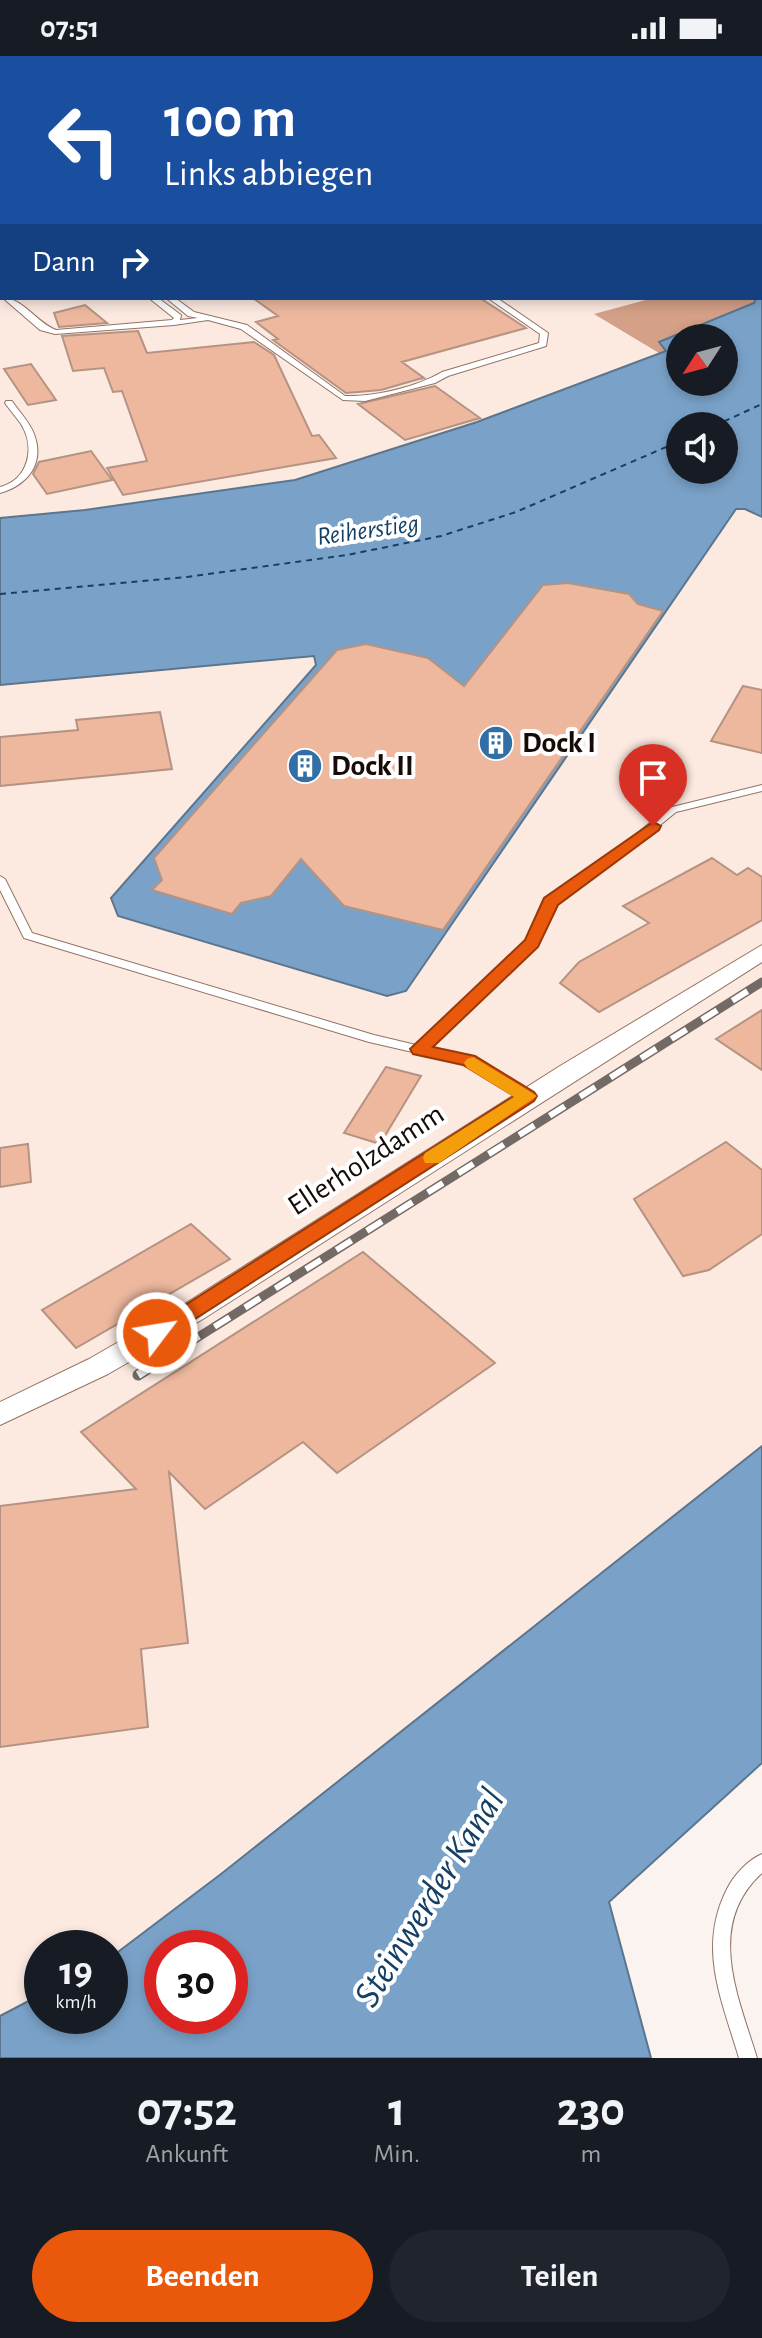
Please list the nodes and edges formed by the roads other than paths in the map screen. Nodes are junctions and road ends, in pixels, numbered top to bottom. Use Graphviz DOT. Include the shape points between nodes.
graph roads {
  1 [pos="9,300"];
  2 [pos="156,300"];
  3 [pos="157,300"];
  4 [pos="173,300"];
  5 [pos="495,300"];
  6 [pos="194,315"];
  7 [pos="214,319"];
  8 [pos="174,323"];
  9 [pos="9,403"];
  10 [pos="0,490"];
  11 [pos="762,788"];
  12 [pos="0,879"];
  13 [pos="762,952"];
  14 [pos="419,1049"];
  15 [pos="528,1096"];
  16 [pos="0,1414"];
  17 [pos="762,1862"];
  18 [pos="748,2058"];
  1 -- 8 [label="lane" via="55,332"];
  2 -- 8 [label="lane" via="178,317"];
  3 -- 6 [label="lane"];
  4 -- 6 [label="lane"];
  5 -- 7 [label="lane" via="544,333 543,344 357,400 336,395 244,327"];
  6 -- 7 [label="lane"];
  7 -- 8 [label="lane"];
  9 -- 10 [label="lane" via="25,425 33,452 23,480"];
  11 -- 14 [label="lane" via="672,810 585,875 550,902 532,943"];
  12 -- 14 [label="lane" via="28,935"];
  13 -- 15 [label="street, Ellerholzdamm"];
  14 -- 15 [label="lane" via="469,1061"];
  15 -- 16 [label="street, Ellerholzdamm" via="143,1341 64,1386"];
  17 -- 18 [label="lane" via="737,1886 721,1927 720,1949"];
}
